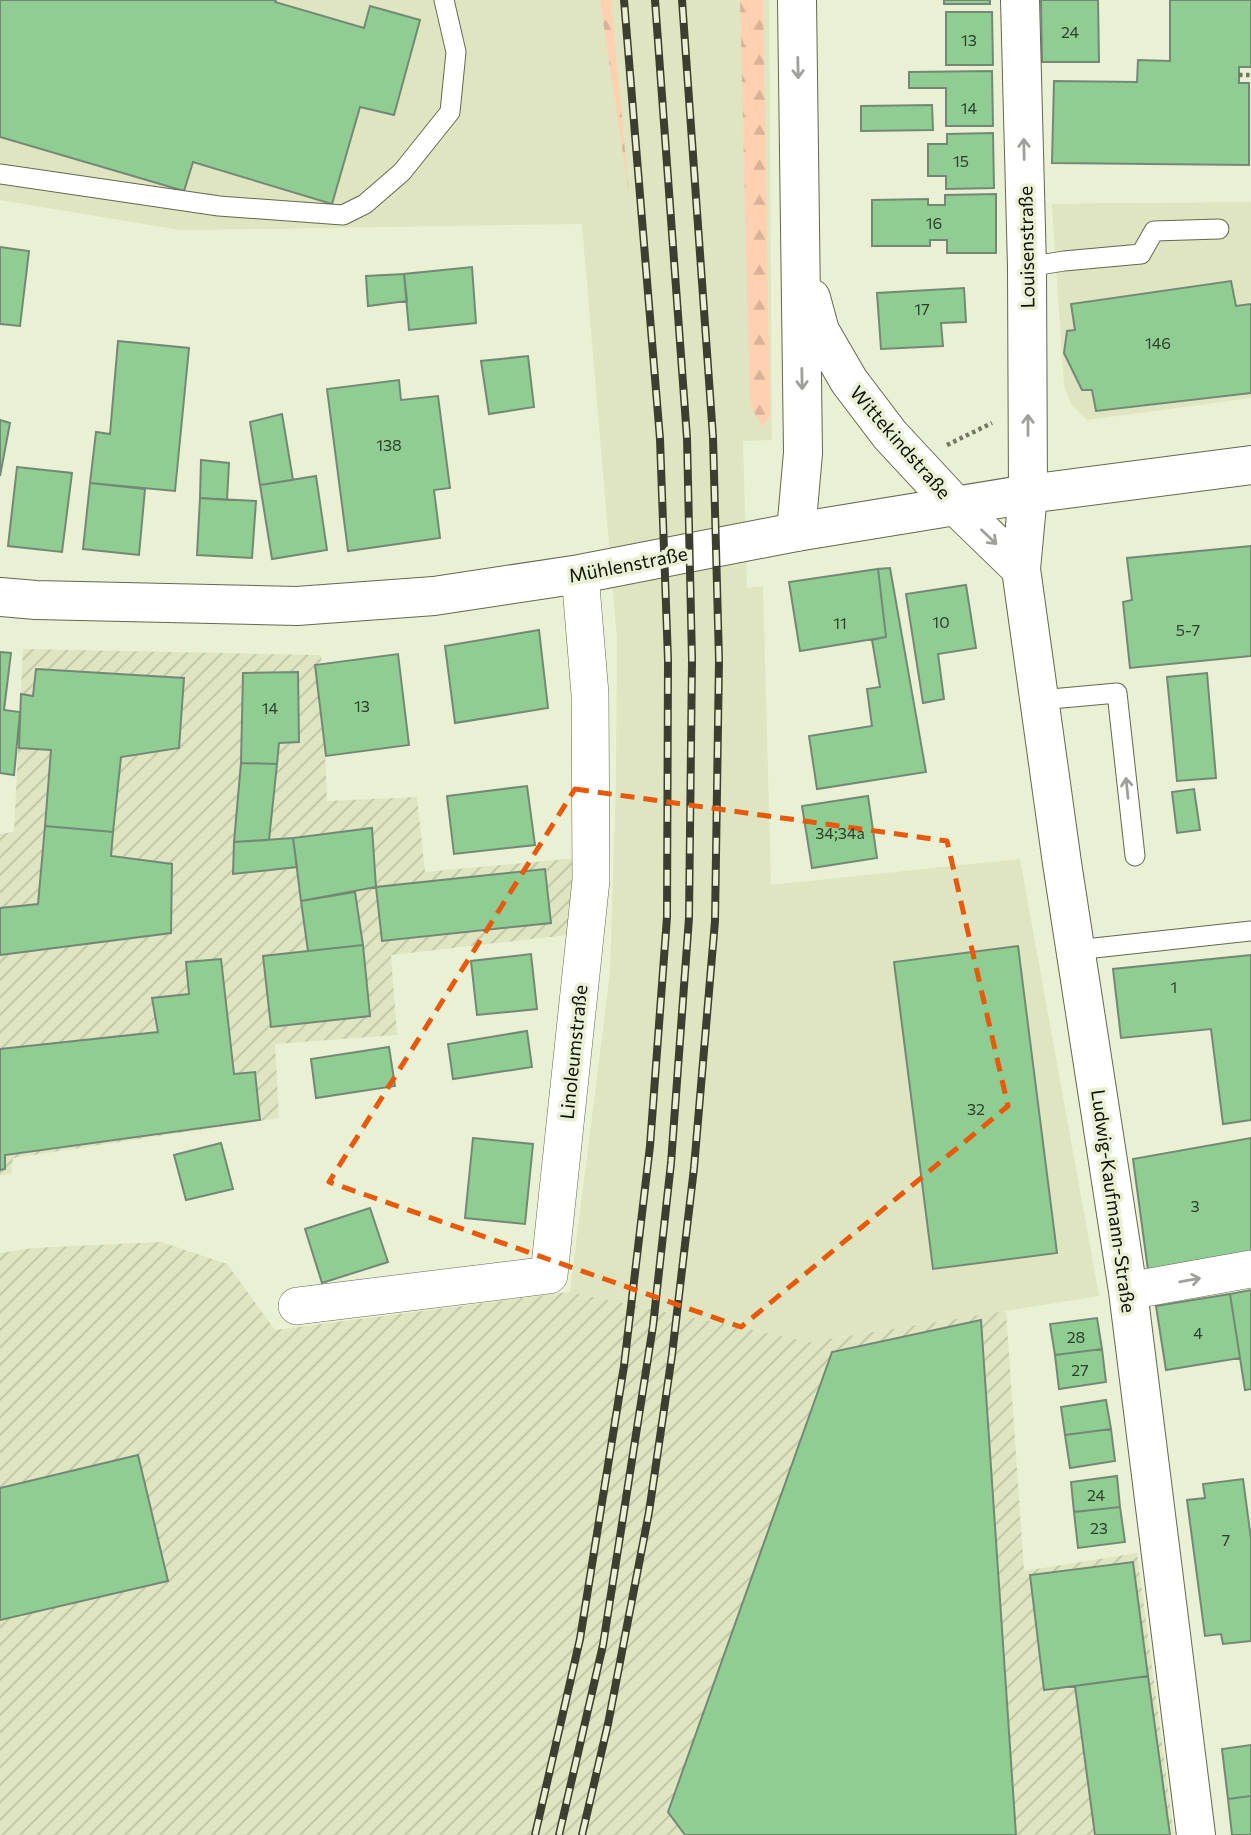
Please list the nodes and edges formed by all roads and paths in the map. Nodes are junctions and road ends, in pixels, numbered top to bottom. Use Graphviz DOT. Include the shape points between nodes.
graph roads {
  1 [pos="444,0"];
  2 [pos="797,0"];
  3 [pos="1020,0"];
  4 [pos="1239,75"];
  5 [pos="1251,75"];
  6 [pos="0,174"];
  7 [pos="1219,229"];
  8 [pos="801,262"];
  9 [pos="1027,267"];
  10 [pos="1028,406"];
  11 [pos="914,460"];
  12 [pos="1251,465"];
  13 [pos="1028,494"];
  14 [pos="956,506"];
  15 [pos="796,532"];
  16 [pos="1021,569"];
  17 [pos="580,574"];
  18 [pos="0,597"];
  19 [pos="1040,700"];
  20 [pos="1135,856"];
  21 [pos="1251,932"];
  22 [pos="1076,950"];
  23 [pos="1251,1269"];
  24 [pos="1128,1291"];
  25 [pos="297,1306"];
  26 [pos="1196,1835"];
  1 -- 6 [label="lane" via="456,52 450,112 402,172 365,204 344,215 219,206"];
  2 -- 8 [label="street, Wittekindstraße, one-way"];
  9 -- 3 [label="street, Louisenstraße, one-way"];
  4 -- 5 [label="path"];
  7 -- 9 [label="lane" via="1154,231 1141,254"];
  8 -- 11 [label="street, Wittekindstraße" via="820,331 849,381"];
  8 -- 15 [label="street, Wittekindstraße, one-way" via="803,453"];
  9 -- 10 [label="street, Louisenstraße"];
  10 -- 11 [label="path"];
  13 -- 10 [label="street, Louisenstraße, one-way"];
  11 -- 14 [label="street, Wittekindstraße"];
  12 -- 13 [label="street, Mühlenstraße"];
  13 -- 14 [label="street, Mühlenstraße"];
  13 -- 16 [label="street, Ludwig-Kaufmann-Straße"];
  14 -- 15 [label="street, Mühlenstraße"];
  14 -- 16 [label="street, one-way"];
  15 -- 17 [label="street, Mühlenstraße"];
  16 -- 19 [label="street, Ludwig-Kaufmann-Straße"];
  17 -- 18 [label="street, Mühlenstraße" via="434,596 297,606"];
  17 -- 25 [label="street, Linoleumstraße" via="590,694 591,880 549,1275"];
  20 -- 19 [label="lane, one-way" via="1116,694"];
  19 -- 22 [label="street, Ludwig-Kaufmann-Straße"];
  21 -- 22 [label="lane"];
  22 -- 24 [label="street, Ludwig-Kaufmann-Straße"];
  24 -- 23 [label="street, one-way"];
  24 -- 26 [label="street, Ludwig-Kaufmann-Straße"];
}
